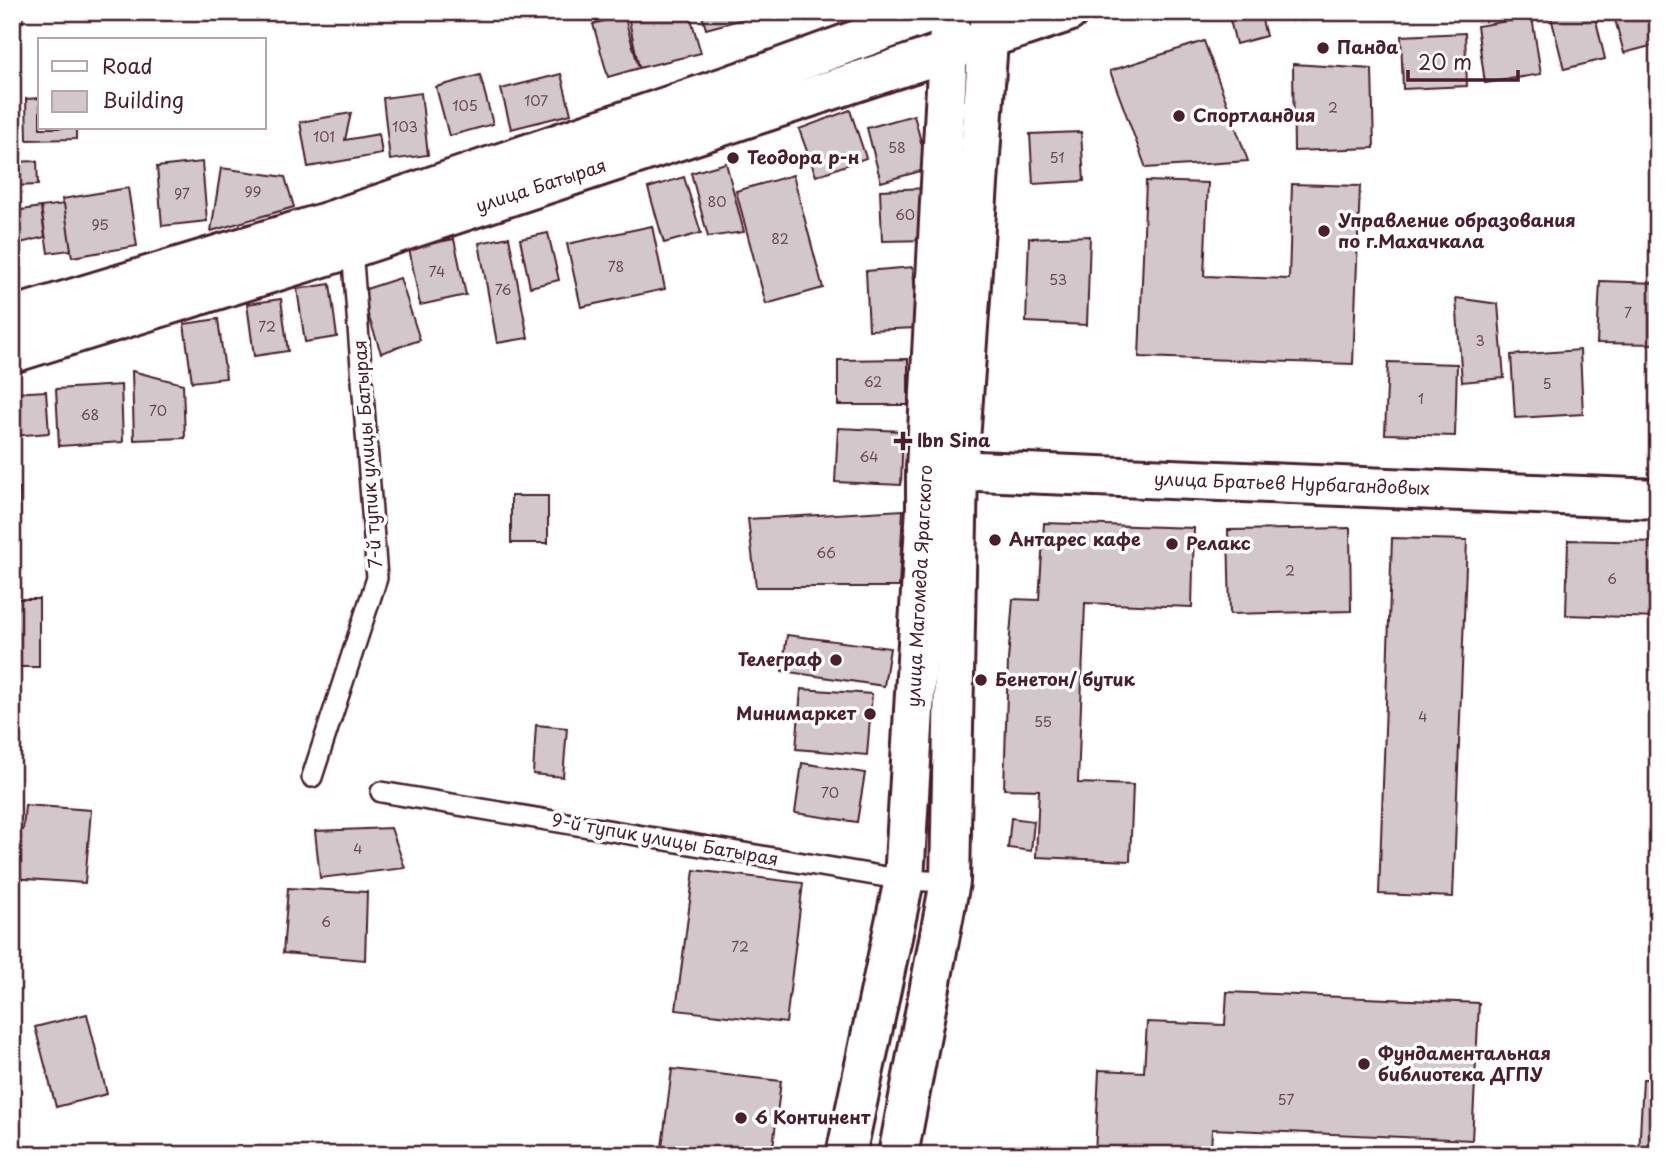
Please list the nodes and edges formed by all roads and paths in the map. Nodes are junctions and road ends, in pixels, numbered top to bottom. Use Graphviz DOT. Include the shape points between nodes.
graph roads {
  1 [pos="934,12"];
  2 [pos="950,12"];
  3 [pos="1069,12"];
  4 [pos="989,26"];
  5 [pos="948,51"];
  6 [pos="352,248"];
  7 [pos="12,317"];
  8 [pos="12,353"];
  9 [pos="942,469"];
  10 [pos="1658,499"];
  11 [pos="313,776"];
  12 [pos="381,792"];
  13 [pos="904,880"];
  14 [pos="950,882"];
  15 [pos="846,1155"];
  16 [pos="898,1155"];
  1 -- 7 [label="main road, улица Батырая" via="327,222"];
  2 -- 5 [label="main road, улица Магомеда Ярагского"];
  3 -- 4 [label="main road, улица Батырая"];
  4 -- 5 [label="main road, улица Батырая"];
  4 -- 9 [label="main road, улица Магомеда Ярагского"];
  5 -- 6 [label="main road, улица Батырая"];
  5 -- 9 [label="main road, улица Магомеда Ярагского"];
  6 -- 8 [label="main road, улица Батырая"];
  6 -- 11 [label="lane, 7-й тупик улицы Батырая" via="377,578"];
  9 -- 10 [label="main road, улица Братьев Нурбагандовых"];
  9 -- 13 [label="main road, улица Магомеда Ярагского" via="925,521"];
  9 -- 14 [label="main road, улица Магомеда Ярагского"];
  12 -- 13 [label="lane, 9-й тупик улицы Батырая"];
  13 -- 14 [label="lane, 9-й тупик улицы Батырая"];
  13 -- 15 [label="main road, улица Магомеда Ярагского"];
  14 -- 16 [label="main road, улица Магомеда Ярагского"];
}
